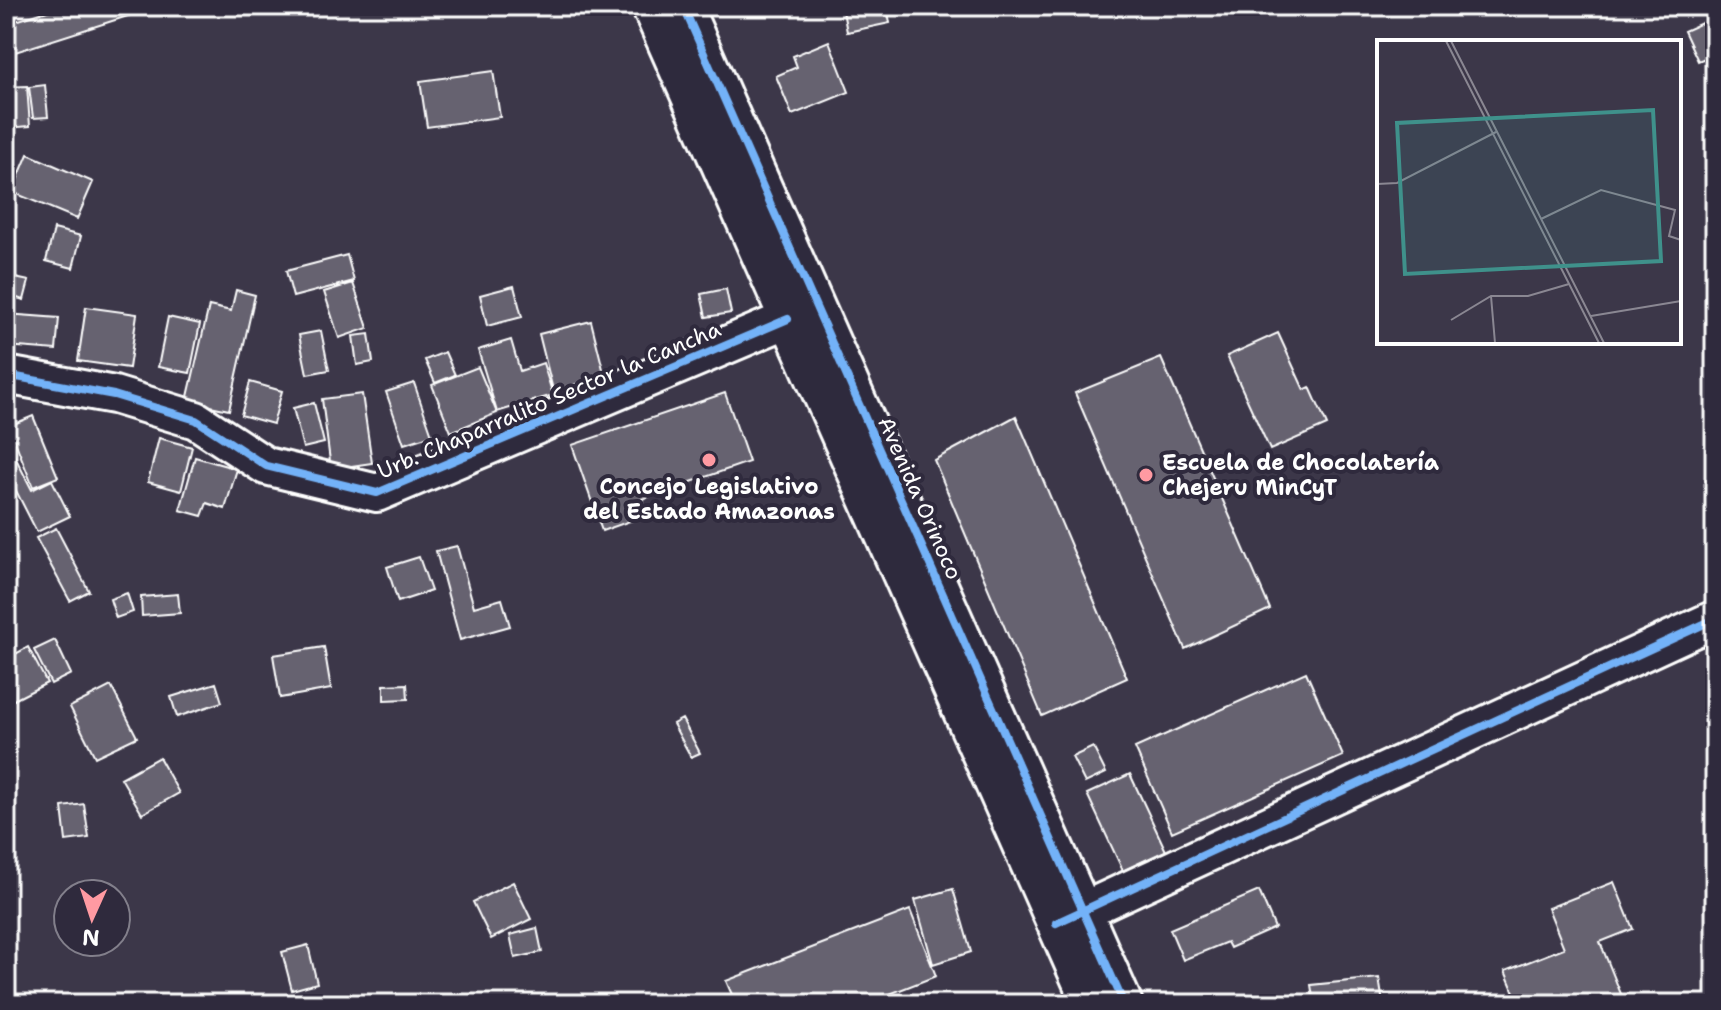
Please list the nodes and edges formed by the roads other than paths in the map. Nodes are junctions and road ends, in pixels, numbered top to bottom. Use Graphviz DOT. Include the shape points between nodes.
graph roads {
  1 [pos="650,6"];
  2 [pos="683,6"];
  3 [pos="788,319"];
  4 [pos="6,375"];
  5 [pos="1715,619"];
  6 [pos="1069,917"];
  7 [pos="1091,1004"];
  8 [pos="1124,1004"];
  1 -- 3 [label="street, Avenida Orinoco"];
  2 -- 6 [label="street, Avenida Orinoco"];
  3 -- 4 [label="street, Urb. Chaparralito Sector la Cancha" via="377,493 266,466 196,420 114,395"];
  3 -- 6 [label="street, Avenida Orinoco"];
  5 -- 6 [label="street"];
  6 -- 7 [label="street, Avenida Orinoco"];
  6 -- 8 [label="street, Avenida Orinoco"];
}
